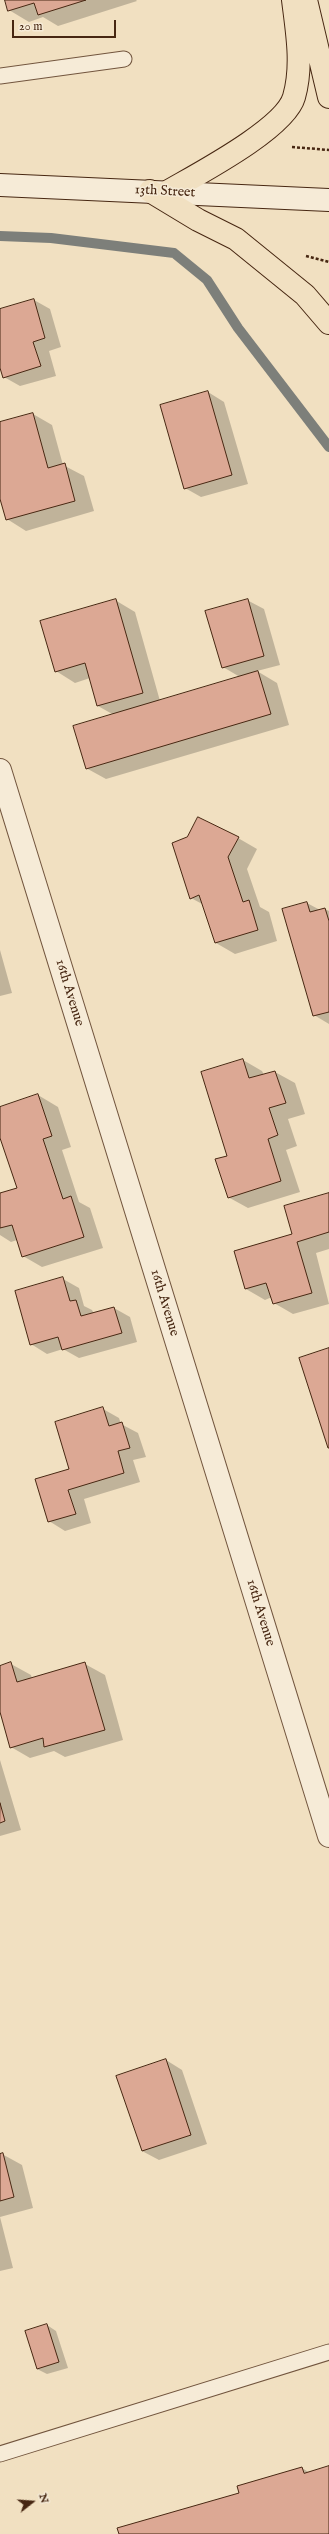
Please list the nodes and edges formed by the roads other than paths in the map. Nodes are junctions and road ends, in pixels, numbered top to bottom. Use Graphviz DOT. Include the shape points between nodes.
graph roads {
  1 [pos="294,0"];
  2 [pos="306,0"];
  3 [pos="124,59"];
  4 [pos="0,76"];
  5 [pos="329,97"];
  6 [pos="0,185"];
  7 [pos="159,191"];
  8 [pos="329,200"];
  9 [pos="329,323"];
  10 [pos="0,770"];
  11 [pos="329,1836"];
  12 [pos="329,2352"];
  13 [pos="0,2454"];
  1 -- 7 [label="main road" via="300,52 294,99 275,123 245,146"];
  2 -- 5 [label="main road"];
  3 -- 4 [label="lane"];
  6 -- 7 [label="street, 13th Street"];
  7 -- 8 [label="street, 13th Street"];
  7 -- 9 [label="main road" via="198,220 236,239 304,295"];
  10 -- 11 [label="street, 16th Avenue"];
  12 -- 13 [label="lane"];
}
